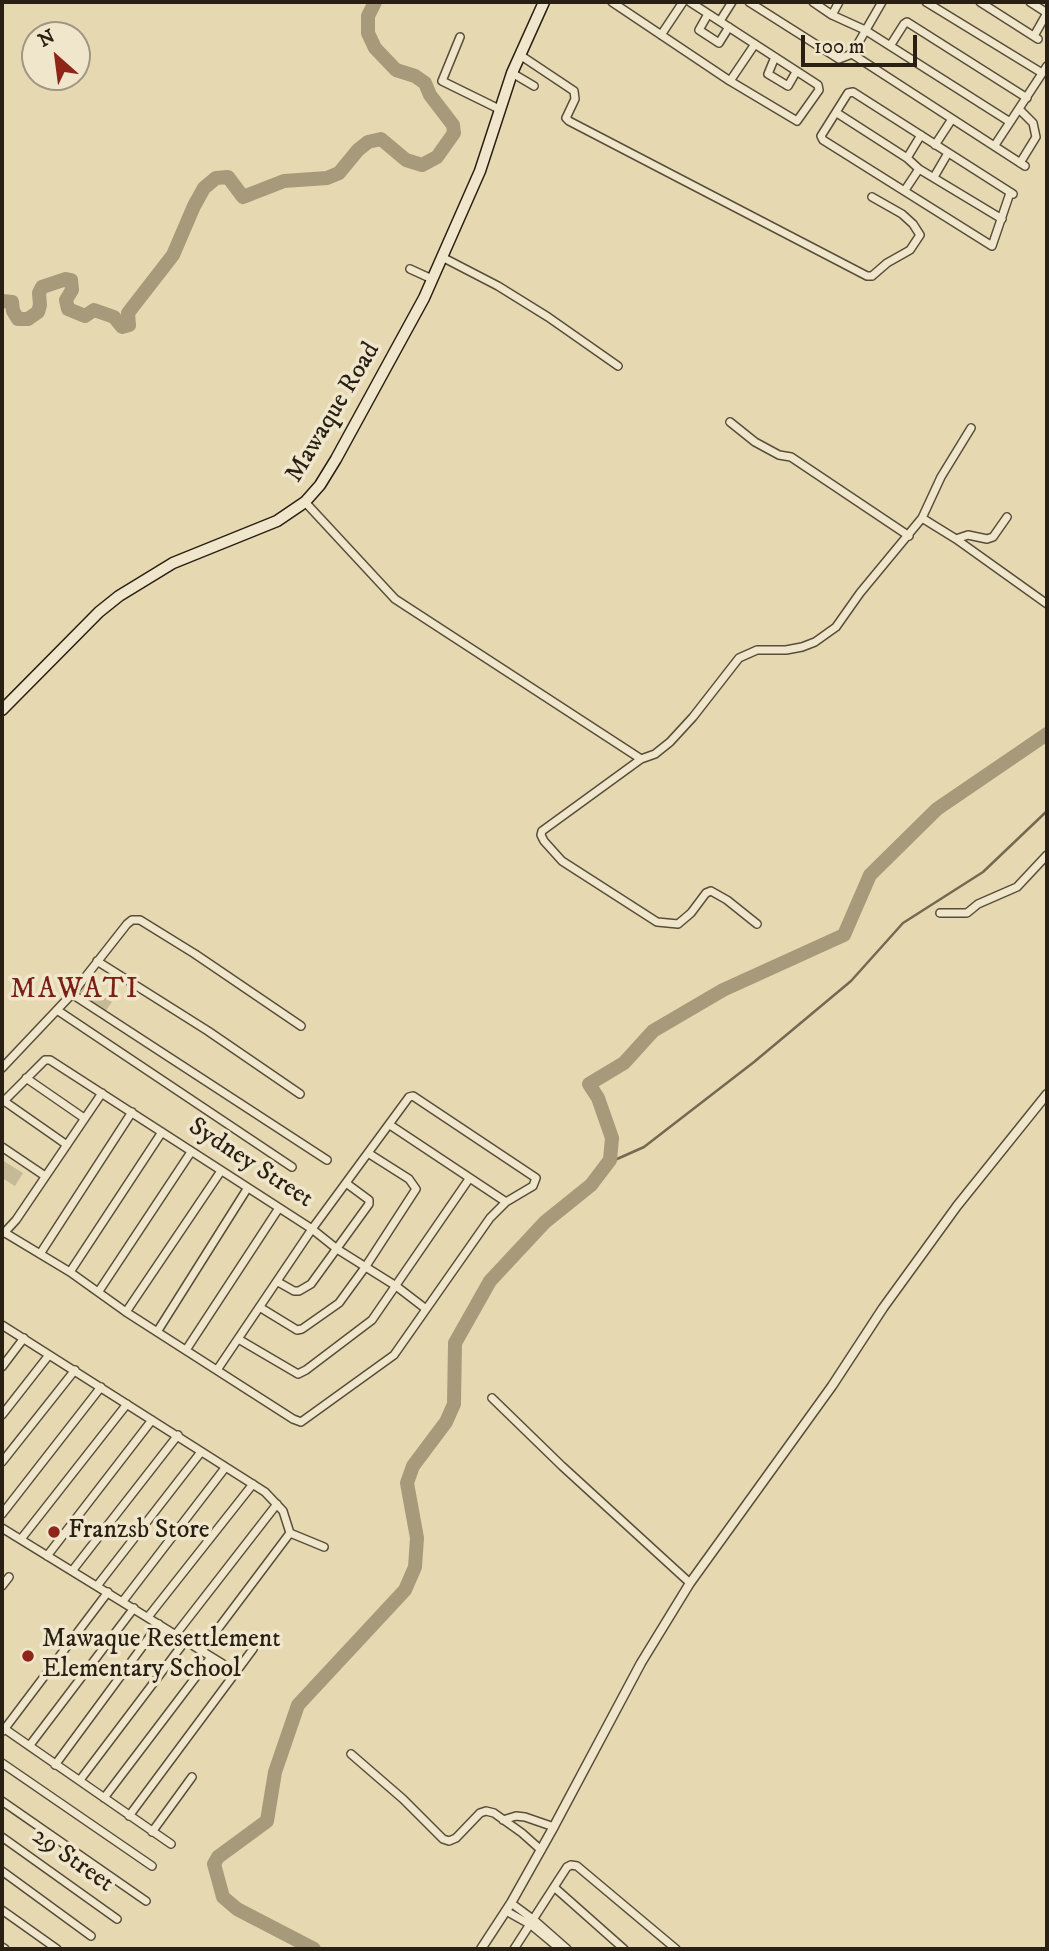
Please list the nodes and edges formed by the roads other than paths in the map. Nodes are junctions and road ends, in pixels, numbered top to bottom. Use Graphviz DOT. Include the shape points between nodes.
graph roads {
  1 [pos="544,2"];
  2 [pos="612,2"];
  3 [pos="683,2"];
  4 [pos="690,2"];
  5 [pos="732,2"];
  6 [pos="749,2"];
  7 [pos="813,2"];
  8 [pos="839,2"];
  9 [pos="882,2"];
  10 [pos="926,2"];
  11 [pos="980,2"];
  12 [pos="1030,2"];
  13 [pos="708,14"];
  14 [pos="832,15"];
  15 [pos="720,21"];
  16 [pos="729,27"];
  17 [pos="865,30"];
  18 [pos="662,34"];
  19 [pos="460,37"];
  20 [pos="755,44"];
  21 [pos="890,46"];
  22 [pos="852,54"];
  23 [pos="520,55"];
  24 [pos="775,57"];
  25 [pos="1045,70"];
  26 [pos="796,72"];
  27 [pos="512,73"];
  28 [pos="730,81"];
  29 [pos="534,86"];
  30 [pos="1027,98"];
  31 [pos="499,109"];
  32 [pos="1020,110"];
  33 [pos="837,113"];
  34 [pos="952,119"];
  35 [pos="1010,122"];
  36 [pos="921,135"];
  37 [pos="935,145"];
  38 [pos="995,145"];
  39 [pos="948,153"];
  40 [pos="908,158"];
  41 [pos="919,169"];
  42 [pos="934,177"];
  43 [pos="905,190"];
  44 [pos="872,197"];
  45 [pos="1002,219"];
  46 [pos="442,257"];
  47 [pos="410,269"];
  48 [pos="432,279"];
  49 [pos="618,366"];
  50 [pos="730,422"];
  51 [pos="971,428"];
  52 [pos="305,502"];
  53 [pos="1007,517"];
  54 [pos="922,518"];
  55 [pos="909,536"];
  56 [pos="956,539"];
  57 [pos="1047,604"];
  58 [pos="2,710"];
  59 [pos="641,760"];
  60 [pos="1047,855"];
  61 [pos="940,913"];
  62 [pos="757,923"];
  63 [pos="97,961"];
  64 [pos="72,993"];
  65 [pos="57,1010"];
  66 [pos="301,1026"];
  67 [pos="2,1068"];
  68 [pos="26,1078"];
  69 [pos="102,1093"];
  70 [pos="300,1094"];
  71 [pos="1047,1094"];
  72 [pos="3,1102"];
  73 [pos="132,1112"];
  74 [pos="84,1118"];
  75 [pos="390,1125"];
  76 [pos="162,1132"];
  77 [pos="66,1145"];
  78 [pos="2,1147"];
  79 [pos="191,1152"];
  80 [pos="368,1153"];
  81 [pos="327,1160"];
  82 [pos="292,1167"];
  83 [pos="220,1171"];
  84 [pos="45,1177"];
  85 [pos="469,1179"];
  86 [pos="345,1183"];
  87 [pos="247,1189"];
  88 [pos="506,1202"];
  89 [pos="279,1208"];
  90 [pos="312,1229"];
  91 [pos="6,1231"];
  92 [pos="337,1249"];
  93 [pos="40,1254"];
  94 [pos="366,1266"];
  95 [pos="70,1272"];
  96 [pos="278,1282"];
  97 [pos="396,1286"];
  98 [pos="99,1291"];
  99 [pos="261,1308"];
  100 [pos="426,1309"];
  101 [pos="126,1312"];
  102 [pos="2,1325"];
  103 [pos="157,1332"];
  104 [pos="24,1338"];
  105 [pos="240,1340"];
  106 [pos="186,1350"];
  107 [pos="49,1355"];
  108 [pos="2,1367"];
  109 [pos="75,1370"];
  110 [pos="218,1370"];
  111 [pos="101,1387"];
  112 [pos="492,1398"];
  113 [pos="127,1404"];
  114 [pos="2,1415"];
  115 [pos="152,1420"];
  116 [pos="178,1435"];
  117 [pos="201,1452"];
  118 [pos="2,1462"];
  119 [pos="225,1468"];
  120 [pos="253,1484"];
  121 [pos="277,1504"];
  122 [pos="2,1514"];
  123 [pos="2,1528"];
  124 [pos="290,1533"];
  125 [pos="22,1539"];
  126 [pos="324,1547"];
  127 [pos="47,1556"];
  128 [pos="72,1571"];
  129 [pos="9,1577"];
  130 [pos="690,1583"];
  131 [pos="2,1586"];
  132 [pos="97,1586"];
  133 [pos="108,1592"];
  134 [pos="123,1601"];
  135 [pos="134,1608"];
  136 [pos="148,1617"];
  137 [pos="159,1624"];
  138 [pos="176,1634"];
  139 [pos="186,1640"];
  140 [pos="253,1649"];
  141 [pos="202,1650"];
  142 [pos="211,1657"];
  143 [pos="236,1671"];
  144 [pos="3,1729"];
  145 [pos="30,1745"];
  146 [pos="351,1754"];
  147 [pos="2,1763"];
  148 [pos="55,1765"];
  149 [pos="192,1777"];
  150 [pos="80,1780"];
  151 [pos="104,1798"];
  152 [pos="2,1801"];
  153 [pos="129,1816"];
  154 [pos="503,1820"];
  155 [pos="554,1827"];
  156 [pos="152,1832"];
  157 [pos="2,1837"];
  158 [pos="171,1844"];
  159 [pos="541,1850"];
  160 [pos="152,1866"];
  161 [pos="2,1871"];
  162 [pos="554,1887"];
  163 [pos="146,1901"];
  164 [pos="508,1907"];
  165 [pos="2,1910"];
  166 [pos="117,1919"];
  167 [pos="532,1922"];
  168 [pos="91,1936"];
  169 [pos="57,1949"];
  170 [pos="481,1949"];
  171 [pos="515,1949"];
  172 [pos="560,1949"];
  173 [pos="567,1949"];
  174 [pos="624,1949"];
  175 [pos="676,1949"];
  1 -- 23 [label="main road, Mawaque Road"];
  2 -- 18 [label="street"];
  3 -- 18 [label="street"];
  4 -- 13 [label="street"];
  5 -- 15 [label="street"];
  6 -- 22 [label="street" via="838,59"];
  7 -- 14 [label="street"];
  8 -- 14 [label="street"];
  9 -- 17 [label="street"];
  10 -- 25 [label="street"];
  11 -- 12 [label="street" via="1036,38 1047,13"];
  13 -- 15 [label="street"];
  13 -- 16 [label="street" via="699,30 719,43"];
  14 -- 17 [label="street"];
  15 -- 16 [label="street"];
  16 -- 20 [label="street"];
  17 -- 21 [label="street"];
  17 -- 22 [label="street"];
  18 -- 28 [label="street"];
  19 -- 31 [label="street" via="442,81"];
  20 -- 24 [label="street"];
  20 -- 28 [label="street"];
  21 -- 30 [label="street" via="907,22"];
  21 -- 35 [label="street"];
  22 -- 34 [label="street"];
  23 -- 27 [label="main road, Mawaque Road"];
  23 -- 44 [label="street" via="574,91 569,121 867,276 910,250 919,235 902,214"];
  24 -- 26 [label="street"];
  24 -- 26 [label="street" via="768,74 788,86"];
  25 -- 30 [label="street"];
  26 -- 28 [label="street" via="819,90 797,121"];
  27 -- 29 [label="street"];
  27 -- 31 [label="main road, Mawaque Road"];
  30 -- 32 [label="street"];
  31 -- 46 [label="main road, Mawaque Road" via="480,171"];
  32 -- 35 [label="street"];
  32 -- 38 [label="street" via="1033,123 1036,137 1022,165"];
  33 -- 36 [label="street" via="853,92"];
  33 -- 40 [label="street"];
  33 -- 43 [label="street" via="821,136 823,140"];
  34 -- 37 [label="street"];
  34 -- 38 [label="street"];
  35 -- 38 [label="street"];
  36 -- 37 [label="street"];
  36 -- 40 [label="street"];
  37 -- 39 [label="street"];
  39 -- 42 [label="street"];
  39 -- 45 [label="street" via="1012,193"];
  40 -- 41 [label="street"];
  41 -- 42 [label="street"];
  41 -- 43 [label="street"];
  42 -- 45 [label="street"];
  43 -- 45 [label="street" via="992,246"];
  46 -- 48 [label="main road, Mawaque Road"];
  46 -- 49 [label="street" via="498,286"];
  47 -- 48 [label="street"];
  48 -- 52 [label="main road, Mawaque Road" via="337,459"];
  50 -- 55 [label="street"];
  51 -- 54 [label="street"];
  52 -- 58 [label="main road, Mawaque Road" via="277,522 173,563 136,584 99,612"];
  52 -- 59 [label="street" via="395,599"];
  53 -- 56 [label="street" via="993,537"];
  54 -- 55 [label="street"];
  54 -- 56 [label="street"];
  55 -- 59 [label="street" via="836,627 802,647 757,650 739,658 670,742"];
  56 -- 57 [label="street"];
  59 -- 62 [label="street" via="542,831 544,841 562,861 657,922 678,924 711,891"];
  60 -- 61 [label="street" via="1017,887 967,913"];
  63 -- 64 [label="street"];
  63 -- 66 [label="street" via="127,923 140,920"];
  63 -- 70 [label="street"];
  64 -- 65 [label="street"];
  64 -- 81 [label="street"];
  65 -- 67 [label="street"];
  65 -- 82 [label="street"];
  68 -- 69 [label="street, Sydney Street" via="48,1059"];
  68 -- 72 [label="street"];
  68 -- 74 [label="street"];
  69 -- 73 [label="street, Sydney Street"];
  69 -- 74 [label="street"];
  71 -- 130 [label="street" via="949,1216"];
  72 -- 77 [label="street"];
  73 -- 76 [label="street, Sydney Street"];
  73 -- 93 [label="street"];
  74 -- 77 [label="street"];
  75 -- 80 [label="street"];
  75 -- 85 [label="street"];
  75 -- 88 [label="street" via="413,1096 536,1178 533,1186"];
  76 -- 79 [label="street, Sydney Street"];
  76 -- 95 [label="street"];
  77 -- 84 [label="street"];
  78 -- 84 [label="street"];
  79 -- 83 [label="street, Sydney Street"];
  79 -- 98 [label="street"];
  80 -- 86 [label="street"];
  80 -- 94 [label="street" via="409,1179 416,1189"];
  83 -- 87 [label="street, Sydney Street"];
  83 -- 101 [label="street"];
  84 -- 91 [label="street"];
  85 -- 88 [label="street"];
  85 -- 97 [label="street"];
  86 -- 90 [label="street"];
  86 -- 92 [label="street" via="369,1202"];
  87 -- 89 [label="street, Sydney Street"];
  87 -- 103 [label="street"];
  88 -- 100 [label="street"];
  89 -- 90 [label="street, Sydney Street"];
  89 -- 106 [label="street"];
  90 -- 92 [label="street, Sydney Street"];
  90 -- 96 [label="street"];
  91 -- 93 [label="street"];
  92 -- 94 [label="street, Sydney Street"];
  92 -- 96 [label="street" via="305,1289 294,1291"];
  93 -- 95 [label="street"];
  94 -- 97 [label="street, Sydney Street"];
  94 -- 99 [label="street" via="339,1303 302,1329"];
  95 -- 98 [label="street"];
  96 -- 99 [label="street"];
  97 -- 100 [label="street, Sydney Street"];
  97 -- 105 [label="street" via="364,1328 298,1374"];
  98 -- 101 [label="street"];
  99 -- 105 [label="street"];
  100 -- 110 [label="street" via="391,1358 301,1422"];
  101 -- 103 [label="street"];
  102 -- 104 [label="street"];
  103 -- 106 [label="street"];
  104 -- 107 [label="street"];
  104 -- 108 [label="street"];
  105 -- 110 [label="street"];
  106 -- 110 [label="street"];
  107 -- 109 [label="street"];
  107 -- 114 [label="street"];
  109 -- 111 [label="street"];
  109 -- 118 [label="street"];
  111 -- 113 [label="street"];
  111 -- 122 [label="street"];
  112 -- 130 [label="street"];
  113 -- 115 [label="street"];
  113 -- 125 [label="street"];
  115 -- 116 [label="street"];
  115 -- 127 [label="street"];
  116 -- 117 [label="street"];
  116 -- 128 [label="street"];
  117 -- 119 [label="street"];
  117 -- 132 [label="street"];
  119 -- 120 [label="street"];
  119 -- 134 [label="street"];
  120 -- 121 [label="street"];
  120 -- 136 [label="street"];
  121 -- 124 [label="street"];
  121 -- 138 [label="street"];
  123 -- 125 [label="street"];
  124 -- 126 [label="street"];
  124 -- 141 [label="street"];
  125 -- 127 [label="street"];
  127 -- 128 [label="street"];
  128 -- 132 [label="street"];
  129 -- 131 [label="street"];
  130 -- 155 [label="street" via="641,1663"];
  132 -- 133 [label="street"];
  133 -- 134 [label="street"];
  133 -- 144 [label="street"];
  134 -- 135 [label="street"];
  135 -- 136 [label="street"];
  135 -- 145 [label="street"];
  136 -- 137 [label="street"];
  137 -- 138 [label="street"];
  137 -- 148 [label="street"];
  138 -- 139 [label="street"];
  139 -- 141 [label="street"];
  139 -- 150 [label="street"];
  140 -- 143 [label="street"];
  141 -- 142 [label="street"];
  142 -- 143 [label="street"];
  142 -- 151 [label="street"];
  143 -- 153 [label="street"];
  144 -- 145 [label="street"];
  145 -- 148 [label="street"];
  146 -- 154 [label="street" via="443,1839 456,1838 486,1811"];
  147 -- 160 [label="street"];
  148 -- 150 [label="street"];
  149 -- 156 [label="street"];
  150 -- 151 [label="street"];
  151 -- 153 [label="street"];
  152 -- 163 [label="street"];
  153 -- 156 [label="street"];
  154 -- 155 [label="street" via="525,1817"];
  154 -- 159 [label="street"];
  155 -- 159 [label="street"];
  156 -- 158 [label="street"];
  157 -- 166 [label="street, 29 Street"];
  159 -- 164 [label="street"];
  161 -- 168 [label="street"];
  162 -- 167 [label="street"];
  162 -- 174 [label="street"];
  162 -- 175 [label="street" via="567,1867 577,1866"];
  164 -- 167 [label="street"];
  164 -- 170 [label="street"];
  165 -- 169 [label="street"];
  167 -- 171 [label="street"];
  167 -- 172 [label="street"];
  167 -- 173 [label="street"];
}
